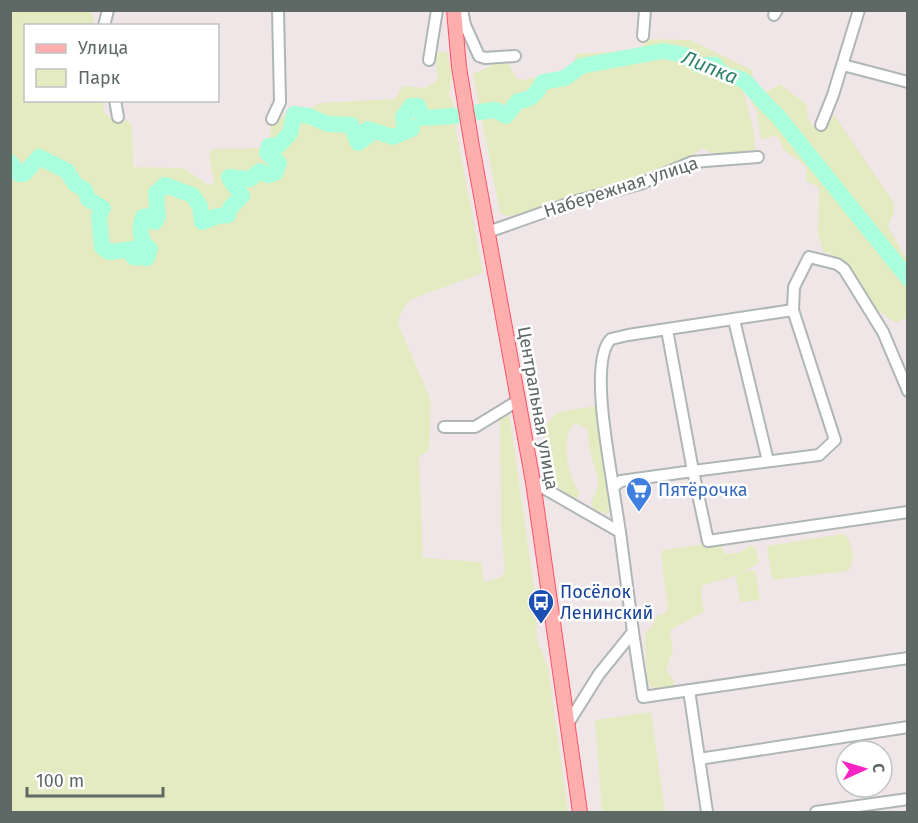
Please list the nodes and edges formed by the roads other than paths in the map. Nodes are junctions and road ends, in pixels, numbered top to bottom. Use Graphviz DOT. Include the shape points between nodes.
graph roads {
  1 [pos="278,10"];
  2 [pos="437,10"];
  3 [pos="454,10"];
  4 [pos="462,10"];
  5 [pos="645,10"];
  6 [pos="859,10"];
  7 [pos="643,36"];
  8 [pos="515,56"];
  9 [pos="429,60"];
  10 [pos="843,65"];
  11 [pos="908,82"];
  12 [pos="115,102"];
  13 [pos="118,117"];
  14 [pos="272,119"];
  15 [pos="820,125"];
  16 [pos="758,157"];
  17 [pos="488,232"];
  18 [pos="793,310"];
  19 [pos="734,320"];
  20 [pos="667,330"];
  21 [pos="908,391"];
  22 [pos="519,400"];
  23 [pos="444,428"];
  24 [pos="768,461"];
  25 [pos="693,471"];
  26 [pos="533,482"];
  27 [pos="614,487"];
  28 [pos="908,512"];
  29 [pos="620,532"];
  30 [pos="633,632"];
  31 [pos="908,658"];
  32 [pos="689,690"];
  33 [pos="567,725"];
  34 [pos="908,727"];
  35 [pos="699,759"];
  36 [pos="908,799"];
  37 [pos="580,813"];
  38 [pos="707,813"];
  39 [pos="816,813"];
  1 -- 14 [label="street" via="280,102"];
  2 -- 9 [label="street"];
  3 -- 17 [label="main road, Центральная улица" via="459,67"];
  4 -- 8 [label="street" via="479,56"];
  5 -- 7 [label="street"];
  6 -- 10 [label="street"];
  10 -- 11 [label="street"];
  10 -- 15 [label="street"];
  12 -- 13 [label="street"];
  16 -- 17 [label="street, Набережная улица" via="692,162 640,184 573,202"];
  17 -- 22 [label="main road, Центральная улица"];
  18 -- 19 [label="street"];
  18 -- 21 [label="street" via="794,286 809,257 837,264 883,332"];
  18 -- 24 [label="street" via="835,440 819,454"];
  19 -- 20 [label="street"];
  19 -- 24 [label="street"];
  20 -- 25 [label="street"];
  20 -- 27 [label="street" via="611,339 603,350 601,402"];
  22 -- 23 [label="street" via="475,427"];
  22 -- 26 [label="main road, Центральная улица"];
  24 -- 25 [label="street"];
  25 -- 27 [label="street" via="621,481"];
  25 -- 28 [label="street" via="708,541"];
  26 -- 29 [label="street"];
  26 -- 33 [label="main road, Центральная улица"];
  27 -- 29 [label="street"];
  29 -- 30 [label="street"];
  30 -- 32 [label="street" via="643,697"];
  30 -- 33 [label="street" via="599,674"];
  31 -- 32 [label="street"];
  32 -- 35 [label="street"];
  33 -- 37 [label="main road, Центральная улица"];
  34 -- 35 [label="street"];
  35 -- 38 [label="street"];
  36 -- 39 [label="street"];
}
